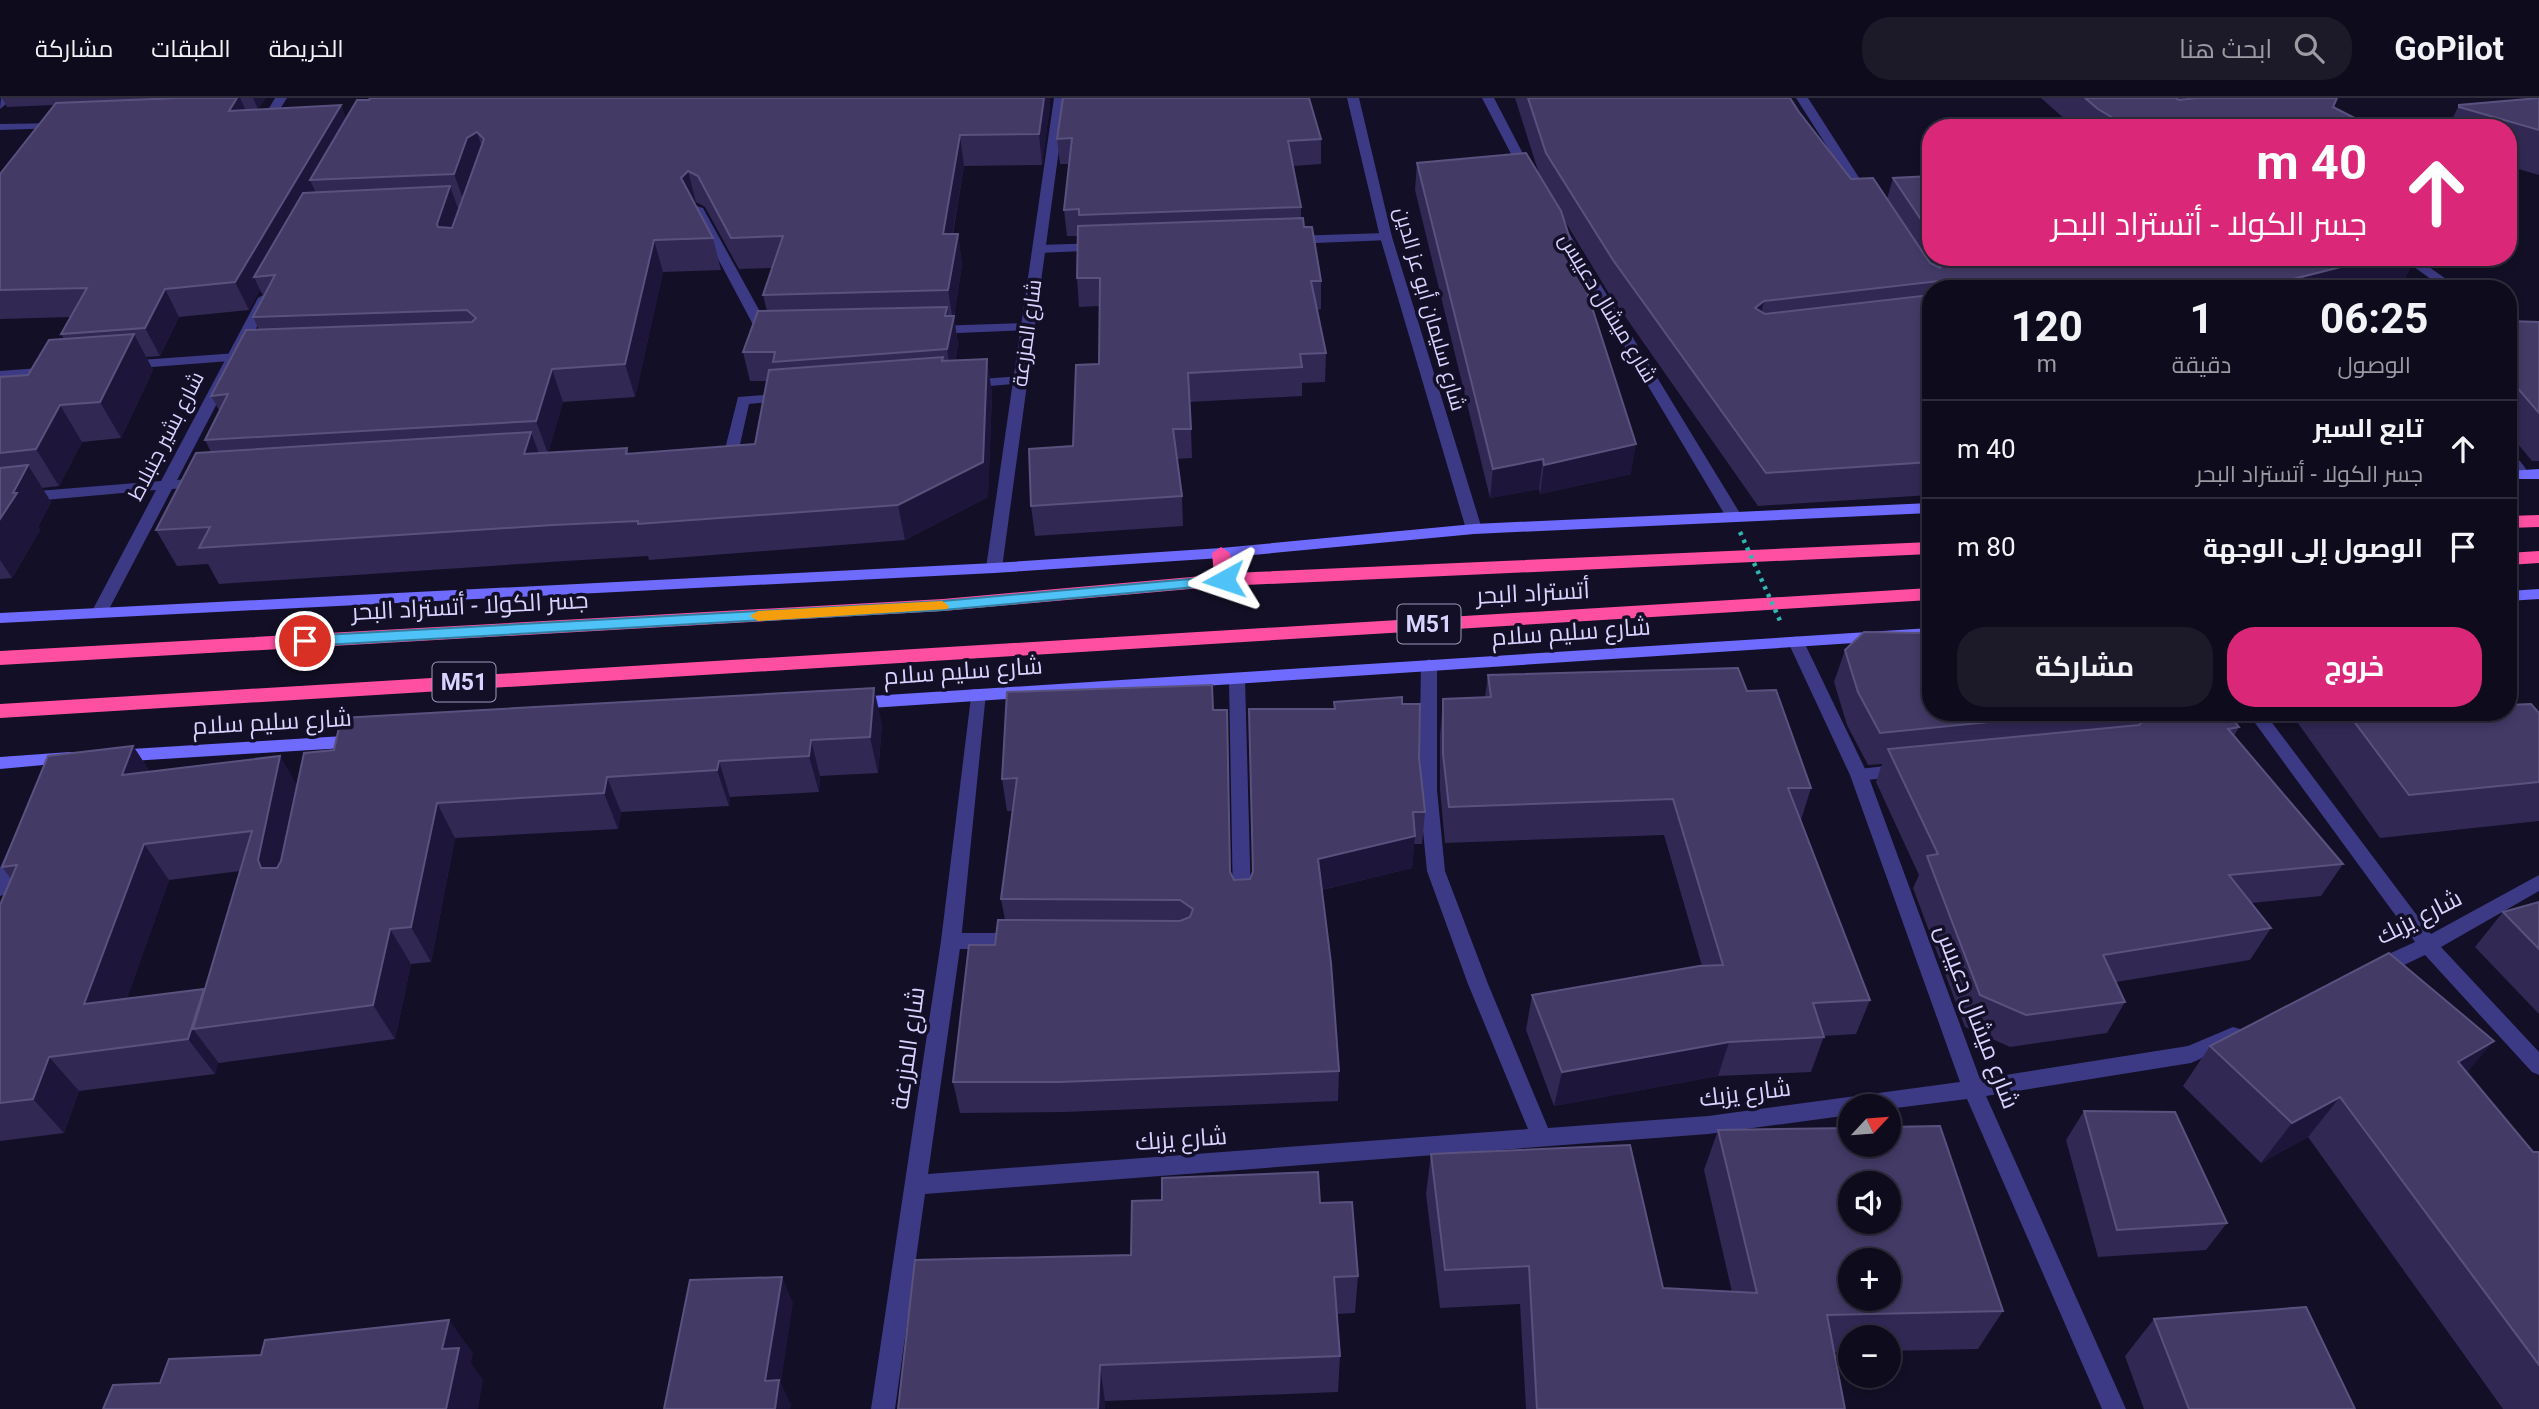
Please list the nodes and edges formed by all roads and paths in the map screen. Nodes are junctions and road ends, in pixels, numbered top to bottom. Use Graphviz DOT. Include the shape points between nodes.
graph roads {
  1 [pos="7,98"];
  2 [pos="281,98"];
  3 [pos="1060,98"];
  4 [pos="1353,98"];
  5 [pos="1488,98"];
  6 [pos="1802,98"];
  7 [pos="0,106"];
  8 [pos="257,116"];
  9 [pos="79,124"];
  10 [pos="51,125"];
  11 [pos="0,127"];
  12 [pos="43,136"];
  13 [pos="1534,185"];
  14 [pos="1876,207"];
  15 [pos="697,208"];
  16 [pos="1555,220"];
  17 [pos="1385,237"];
  18 [pos="1275,241"];
  19 [pos="1122,246"];
  20 [pos="1039,249"];
  21 [pos="2420,266"];
  22 [pos="2440,280"];
  23 [pos="271,287"];
  24 [pos="1027,327"];
  25 [pos="917,330"];
  26 [pos="779,334"];
  27 [pos="259,356"];
  28 [pos="232,357"];
  29 [pos="109,366"];
  30 [pos="68,370"];
  31 [pos="0,375"];
  32 [pos="1020,380"];
  33 [pos="951,385"];
  34 [pos="798,396"];
  35 [pos="725,449"];
  36 [pos="2539,474"];
  37 [pos="2517,475"];
  38 [pos="222,481"];
  39 [pos="167,484"];
  40 [pos="0,499"];
  41 [pos="1922,508"];
  42 [pos="1733,515"];
  43 [pos="2539,521"];
  44 [pos="2517,522"];
  45 [pos="1474,529"];
  46 [pos="1740,532"];
  47 [pos="1922,548"];
  48 [pos="1221,553"];
  49 [pos="2539,557"];
  50 [pos="2517,558"];
  51 [pos="994,568"];
  52 [pos="1224,580"];
  53 [pos="1922,594"];
  54 [pos="2539,594"];
  55 [pos="2517,595"];
  56 [pos="943,606"];
  57 [pos="99,613"];
  58 [pos="0,618"];
  59 [pos="1781,623"];
  60 [pos="1922,634"];
  61 [pos="1796,642"];
  62 [pos="0,658"];
  63 [pos="1429,665"];
  64 [pos="1237,679"];
  65 [pos="978,693"];
  66 [pos="841,704"];
  67 [pos="0,711"];
  68 [pos="2262,721"];
  69 [pos="377,740"];
  70 [pos="55,759"];
  71 [pos="0,763"];
  72 [pos="1914,769"];
  73 [pos="1859,775"];
  74 [pos="45,783"];
  75 [pos="25,830"];
  76 [pos="2539,882"];
  77 [pos="0,889"];
  78 [pos="1242,904"];
  79 [pos="951,941"];
  80 [pos="1032,941"];
  81 [pos="2428,945"];
  82 [pos="2353,979"];
  83 [pos="2254,1025"];
  84 [pos="2539,1066"];
  85 [pos="1973,1089"];
  86 [pos="1542,1138"];
  87 [pos="914,1185"];
  88 [pos="883,1409"];
  89 [pos="2113,1409"];
  1 -- 7 [label="street"];
  2 -- 8 [label="street" via="277,115"];
  3 -- 20 [label="street, شارع المزرعة"];
  4 -- 17 [label="street, شارع سليمان أبو عز الدين"];
  5 -- 13 [label="street"];
  6 -- 14 [label="street"];
  9 -- 10 [label="street"];
  10 -- 11 [label="street"];
  10 -- 12 [label="street"];
  15 -- 26 [label="street" via="765,334"];
  16 -- 42 [label="street, شارع ميشال دعيبس"];
  17 -- 18 [label="street"];
  17 -- 45 [label="street, شارع سليمان أبو عز الدين"];
  19 -- 20 [label="street"];
  20 -- 24 [label="street, شارع المزرعة"];
  21 -- 22 [label="street"];
  23 -- 28 [label="street, شارع بشير جنبلاط"];
  24 -- 25 [label="street"];
  24 -- 32 [label="street, شارع المزرعة"];
  27 -- 28 [label="street"];
  28 -- 29 [label="street"];
  28 -- 39 [label="street, شارع بشير جنبلاط"];
  30 -- 31 [label="street"];
  32 -- 33 [label="street"];
  32 -- 51 [label="street, شارع المزرعة"];
  34 -- 35 [label="street" via="743,400"];
  36 -- 37 [label="main road"];
  38 -- 39 [label="street"];
  39 -- 40 [label="street"];
  39 -- 57 [label="street, شارع بشير جنبلاط"];
  41 -- 42 [label="main road"];
  42 -- 45 [label="main road"];
  43 -- 44 [label="highway"];
  45 -- 48 [label="main road"];
  46 -- 59 [label="path, bridge"];
  47 -- 52 [label="highway, أتستراد البحر / M51"];
  48 -- 51 [label="main road"];
  48 -- 52 [label="highway"];
  49 -- 50 [label="highway"];
  51 -- 57 [label="main road"];
  52 -- 56 [label="highway, أتستراد البحر / M51"];
  53 -- 67 [label="highway, أتستراد البحر / M51"];
  54 -- 55 [label="main road"];
  56 -- 62 [label="highway, جسر الكولا - أتستراد البحر / M51"];
  57 -- 58 [label="main road"];
  60 -- 61 [label="main road, شارع سليم سلام"];
  61 -- 63 [label="main road, شارع سليم سلام"];
  61 -- 73 [label="street, شارع ميشال دعيبس"];
  63 -- 64 [label="main road, شارع سليم سلام"];
  63 -- 86 [label="street" via="1427,789 1436,871"];
  64 -- 65 [label="main road, شارع سليم سلام"];
  64 -- 78 [label="street"];
  65 -- 66 [label="main road, شارع سليم سلام"];
  65 -- 79 [label="street, شارع المزرعة"];
  68 -- 81 [label="street"];
  69 -- 70 [label="main road, شارع سليم سلام" via="321,750"];
  70 -- 71 [label="main road, شارع سليم سلام"];
  70 -- 74 [label="street"];
  72 -- 73 [label="street"];
  73 -- 85 [label="street, شارع ميشال دعيبس"];
  75 -- 77 [label="street"];
  76 -- 81 [label="street, شارع يزبك"];
  79 -- 80 [label="street"];
  79 -- 87 [label="street, شارع المزرعة"];
  81 -- 82 [label="street, شارع يزبك"];
  81 -- 84 [label="street"];
  83 -- 85 [label="street, شارع يزبك" via="2191,1054"];
  85 -- 86 [label="street, شارع يزبك" via="1708,1125"];
  85 -- 89 [label="street, شارع ميشال دعيبس"];
  86 -- 87 [label="street, شارع يزبك"];
  87 -- 88 [label="street, شارع المزرعة"];
}
